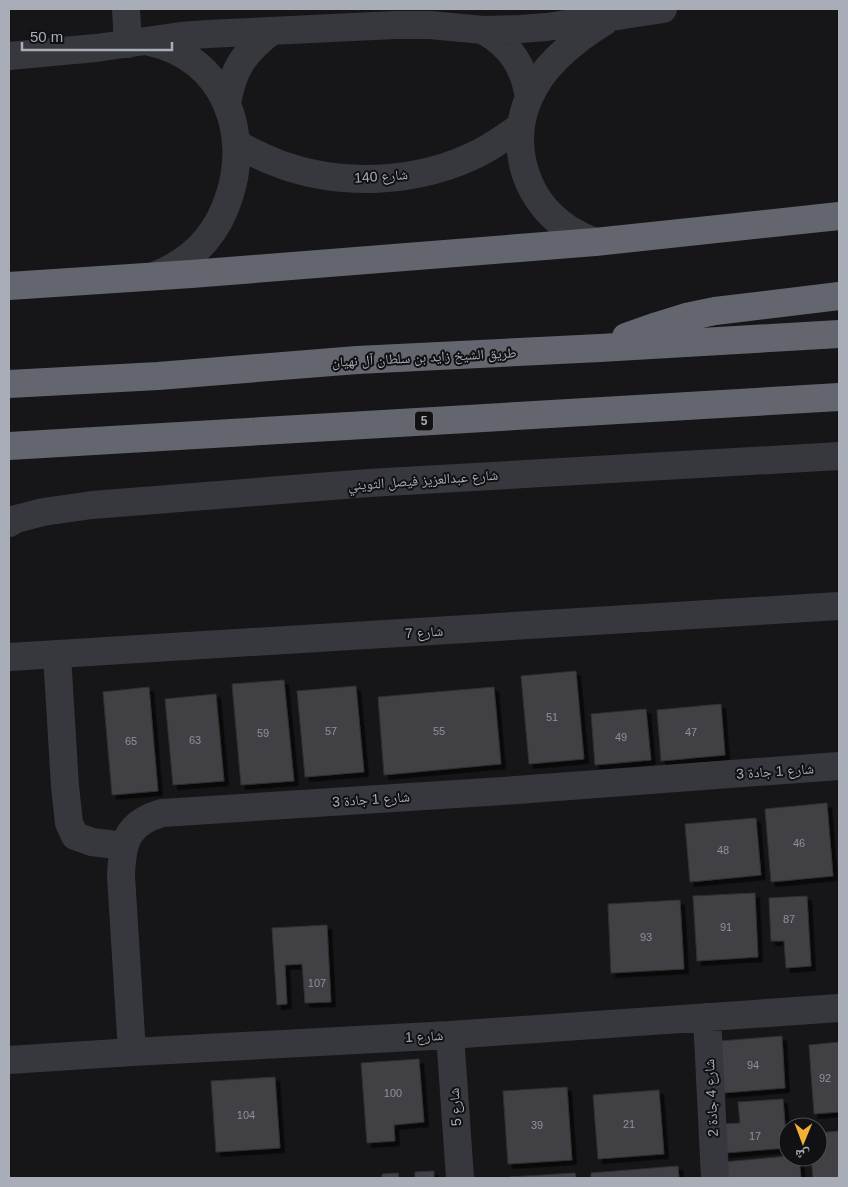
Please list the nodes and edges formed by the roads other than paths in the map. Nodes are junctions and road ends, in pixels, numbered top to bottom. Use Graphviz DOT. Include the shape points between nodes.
graph roads {
  1 [pos="126,9"];
  2 [pos="662,9"];
  3 [pos="614,16"];
  4 [pos="429,17"];
  5 [pos="483,30"];
  6 [pos="272,31"];
  7 [pos="137,42"];
  8 [pos="9,56"];
  9 [pos="528,98"];
  10 [pos="227,103"];
  11 [pos="521,126"];
  12 [pos="237,144"];
  13 [pos="839,216"];
  14 [pos="595,242"];
  15 [pos="154,276"];
  16 [pos="9,286"];
  17 [pos="839,296"];
  18 [pos="839,334"];
  19 [pos="600,348"];
  20 [pos="9,384"];
  21 [pos="839,397"];
  22 [pos="9,446"];
  23 [pos="839,456"];
  24 [pos="9,523"];
  25 [pos="839,606"];
  26 [pos="57,654"];
  27 [pos="9,657"];
  28 [pos="839,766"];
  29 [pos="124,846"];
  30 [pos="839,1008"];
  31 [pos="707,1017"];
  32 [pos="450,1035"];
  33 [pos="132,1052"];
  34 [pos="9,1060"];
  35 [pos="460,1178"];
  36 [pos="715,1178"];
  1 -- 7 [label="street"];
  2 -- 3 [label="street"];
  3 -- 5 [label="street" via="547,27"];
  3 -- 9 [label="street" via="593,28 560,56"];
  4 -- 5 [label="street"];
  4 -- 6 [label="street" via="396,25"];
  5 -- 9 [label="street" via="503,44 518,63"];
  6 -- 7 [label="street"];
  6 -- 10 [label="street" via="241,62"];
  7 -- 8 [label="street"];
  7 -- 10 [label="street" via="162,44 189,58 212,78"];
  9 -- 11 [label="street"];
  10 -- 12 [label="street"];
  11 -- 12 [label="street, شارع 140" via="493,145 455,163 431,171 381,179 340,178 306,172 259,156"];
  11 -- 14 [label="street" via="524,171 537,197 556,220"];
  12 -- 15 [label="street" via="233,185 215,228 195,252"];
  13 -- 14 [label="highway"];
  14 -- 15 [label="highway"];
  15 -- 16 [label="highway"];
  17 -- 19 [label="highway" via="686,317"];
  18 -- 19 [label="highway, طريق الشيخ زايد بن سلطان آل نهيان"];
  19 -- 20 [label="highway, طريق الشيخ زايد بن سلطان آل نهيان" via="357,360"];
  21 -- 22 [label="highway, 5"];
  23 -- 24 [label="street, شارع عبدالعزيز فيصل الثويني" via="369,483 92,505 44,512"];
  25 -- 26 [label="street, شارع 7"];
  26 -- 27 [label="street, شارع 7"];
  26 -- 29 [label="street" via="69,823 75,836"];
  28 -- 29 [label="street, شارع 1 جادة 3" via="162,813 138,824"];
  29 -- 33 [label="street, شارع 1 جادة 3" via="121,876"];
  30 -- 31 [label="street, شارع 1"];
  31 -- 32 [label="street, شارع 1"];
  31 -- 36 [label="street, شارع 4 جادة 2"];
  32 -- 33 [label="street, شارع 1"];
  32 -- 35 [label="street, شارع 5"];
  33 -- 34 [label="street, شارع 1"];
}
